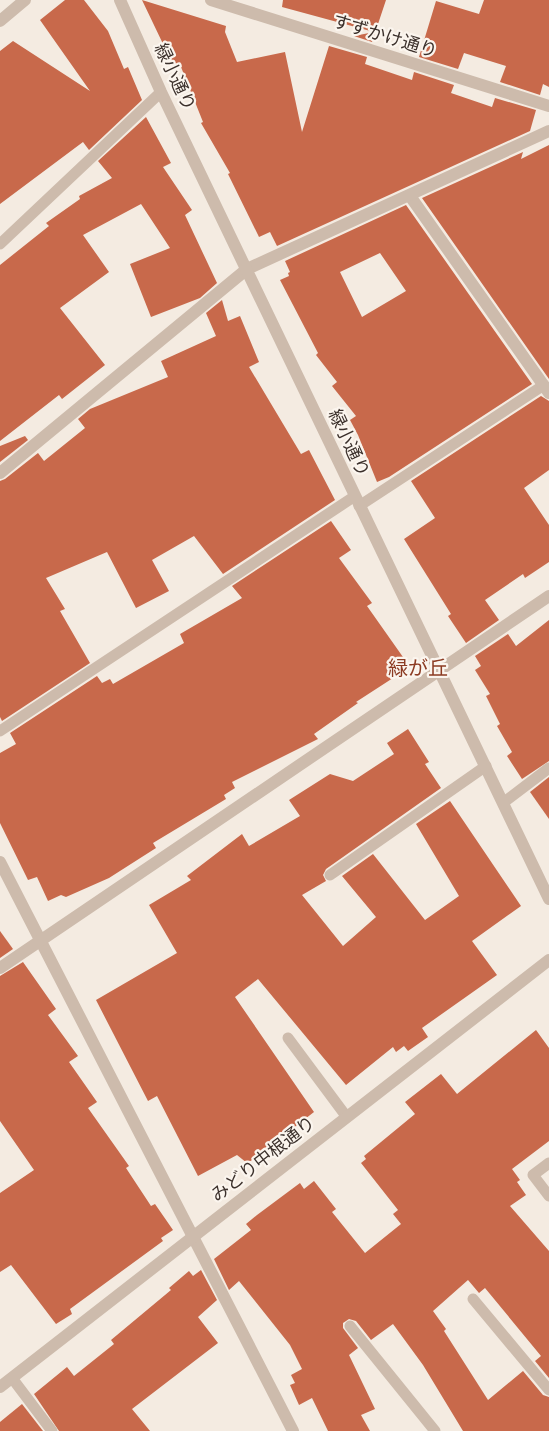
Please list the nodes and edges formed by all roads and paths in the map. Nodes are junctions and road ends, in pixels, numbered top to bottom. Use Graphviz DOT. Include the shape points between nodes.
graph roads {
  1 [pos="25,0"];
  2 [pos="120,0"];
  3 [pos="212,0"];
  4 [pos="0,21"];
  5 [pos="161,92"];
  6 [pos="549,106"];
  7 [pos="549,131"];
  8 [pos="410,196"];
  9 [pos="0,244"];
  10 [pos="247,270"];
  11 [pos="546,389"];
  12 [pos="0,473"];
  13 [pos="357,501"];
  14 [pos="549,596"];
  15 [pos="438,670"];
  16 [pos="0,731"];
  17 [pos="486,766"];
  18 [pos="549,768"];
  19 [pos="503,803"];
  20 [pos="0,862"];
  21 [pos="330,875"];
  22 [pos="549,899"];
  23 [pos="42,941"];
  24 [pos="549,960"];
  25 [pos="0,968"];
  26 [pos="288,1038"];
  27 [pos="346,1116"];
  28 [pos="549,1163"];
  29 [pos="549,1196"];
  30 [pos="193,1237"];
  31 [pos="473,1299"];
  32 [pos="350,1326"];
  33 [pos="12,1378"];
  34 [pos="0,1387"];
  35 [pos="549,1390"];
  36 [pos="52,1431"];
  37 [pos="293,1431"];
  38 [pos="435,1431"];
  1 -- 4 [label="street"];
  2 -- 5 [label="street, 緑小通り"];
  3 -- 6 [label="street, すずかけ通り"];
  5 -- 9 [label="lane"];
  5 -- 10 [label="street, 緑小通り"];
  7 -- 8 [label="street"];
  8 -- 10 [label="street"];
  8 -- 11 [label="street"];
  10 -- 12 [label="street"];
  10 -- 13 [label="street, 緑小通り"];
  11 -- 13 [label="lane"];
  13 -- 15 [label="street, 緑小通り"];
  13 -- 16 [label="lane"];
  14 -- 15 [label="street"];
  15 -- 17 [label="street, 緑小通り"];
  15 -- 23 [label="street"];
  17 -- 19 [label="street, 緑小通り"];
  17 -- 21 [label="lane"];
  18 -- 19 [label="lane"];
  19 -- 22 [label="street, 緑小通り"];
  20 -- 23 [label="street"];
  23 -- 25 [label="street"];
  23 -- 30 [label="street"];
  24 -- 27 [label="street, みどり中根通り"];
  26 -- 27 [label="lane"];
  27 -- 30 [label="street, みどり中根通り"];
  28 -- 29 [label="lane" via="533,1175"];
  30 -- 33 [label="street, みどり中根通り"];
  30 -- 37 [label="street"];
  31 -- 35 [label="lane"];
  32 -- 38 [label="lane"];
  33 -- 34 [label="street, みどり中根通り"];
  33 -- 36 [label="lane"];
}
